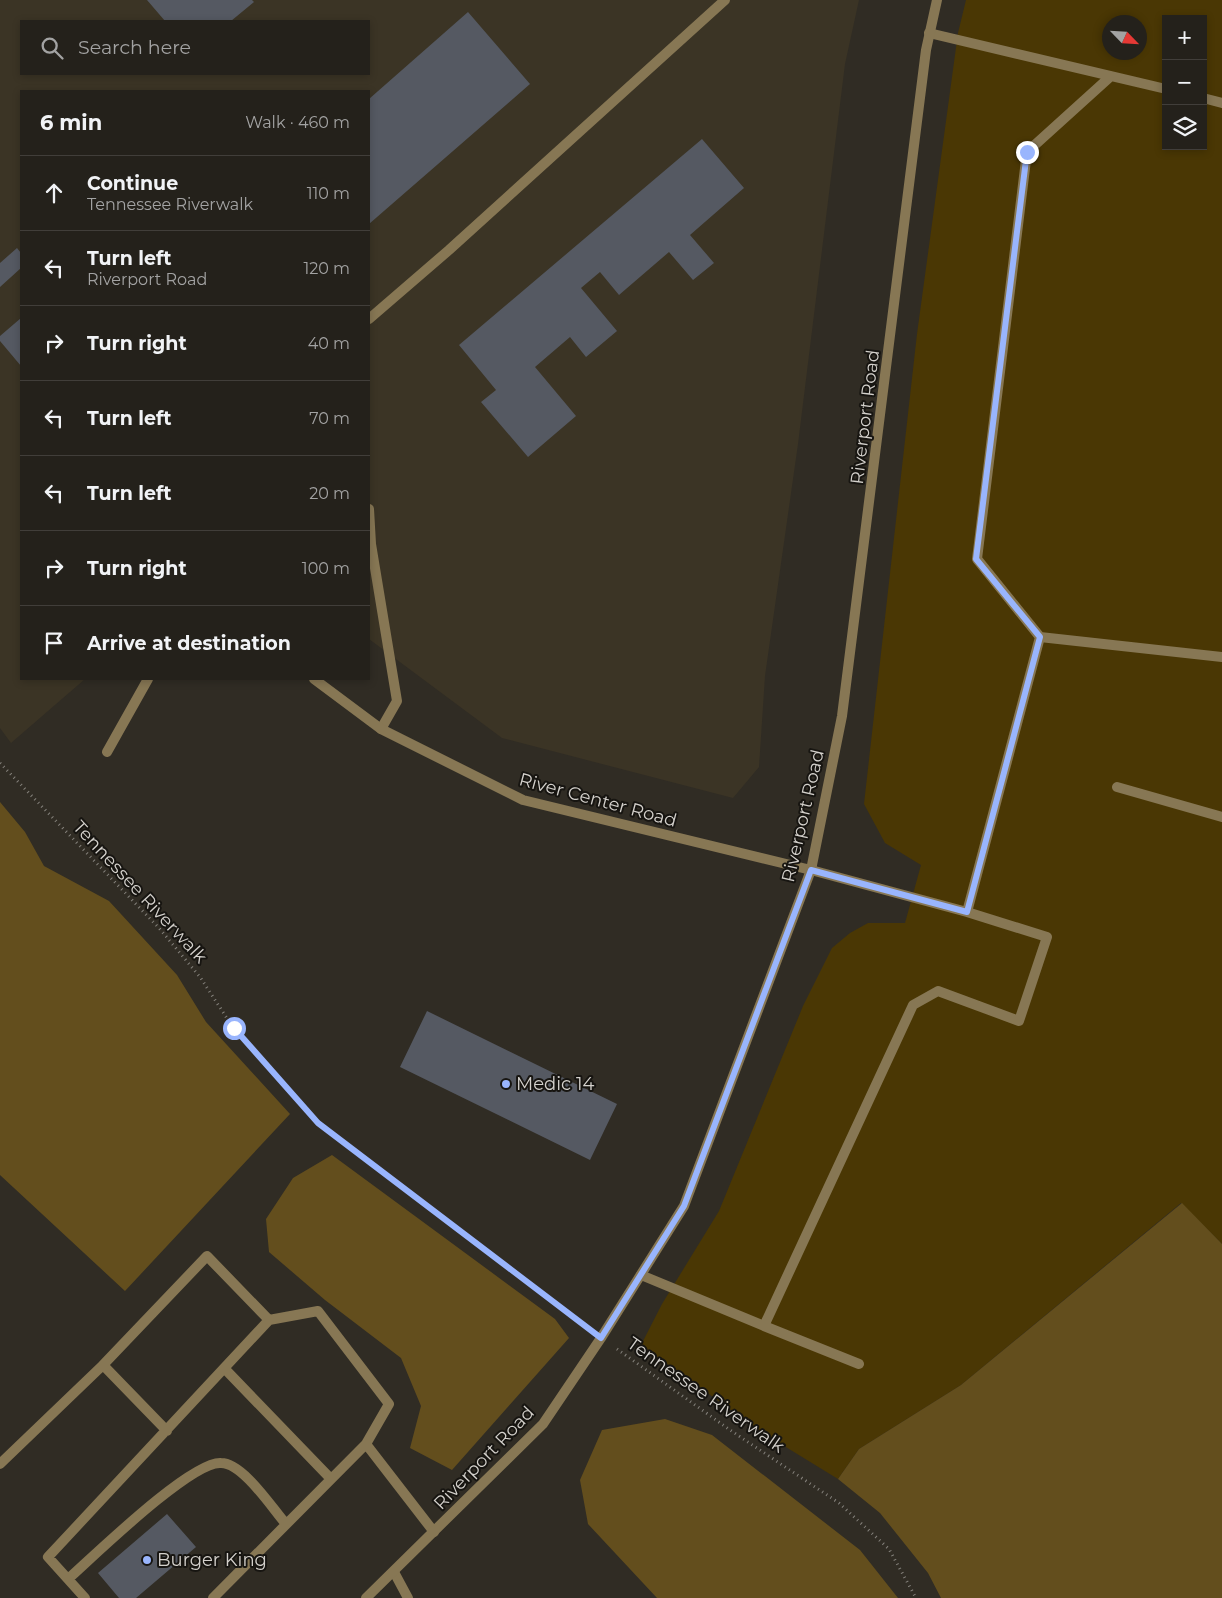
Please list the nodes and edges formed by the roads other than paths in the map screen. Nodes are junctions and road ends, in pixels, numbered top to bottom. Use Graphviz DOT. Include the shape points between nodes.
graph roads {
  1 [pos="725,0"];
  2 [pos="936,0"];
  3 [pos="929,33"];
  4 [pos="1112,76"];
  5 [pos="1162,88"];
  6 [pos="1207,99"];
  7 [pos="1222,103"];
  8 [pos="370,318"];
  9 [pos="370,526"];
  10 [pos="1040,637"];
  11 [pos="1222,657"];
  12 [pos="147,680"];
  13 [pos="315,680"];
  14 [pos="381,729"];
  15 [pos="107,752"];
  16 [pos="1117,787"];
  17 [pos="1222,817"];
  18 [pos="811,870"];
  19 [pos="967,912"];
  20 [pos="640,1275"];
  21 [pos="268,1320"];
  22 [pos="764,1326"];
  23 [pos="859,1364"];
  24 [pos="103,1365"];
  25 [pos="224,1368"];
  26 [pos="167,1431"];
  27 [pos="366,1444"];
  28 [pos="0,1464"];
  29 [pos="331,1479"];
  30 [pos="286,1524"];
  31 [pos="434,1532"];
  32 [pos="394,1572"];
  33 [pos="68,1579"];
  34 [pos="85,1598"];
  35 [pos="213,1598"];
  36 [pos="366,1598"];
  37 [pos="408,1598"];
  1 -- 8 [label="street"];
  2 -- 3 [label="street, Riverport Road"];
  3 -- 4 [label="street"];
  3 -- 18 [label="street, Riverport Road" via="844,707"];
  4 -- 5 [label="street"];
  4 -- 10 [label="street" via="1027,152 976,559"];
  6 -- 7 [label="street"];
  9 -- 14 [label="street" via="396,701"];
  10 -- 11 [label="street"];
  10 -- 19 [label="street"];
  12 -- 15 [label="street"];
  13 -- 14 [label="street, River Center Road"];
  14 -- 18 [label="street, River Center Road" via="523,800"];
  16 -- 17 [label="street"];
  18 -- 19 [label="street, River Center Road"];
  18 -- 20 [label="street, Riverport Road" via="684,1206"];
  19 -- 22 [label="street, River Center Road" via="1046,937 1019,1022 938,991 913,1006"];
  20 -- 22 [label="street"];
  20 -- 31 [label="street, Riverport Road" via="543,1424"];
  21 -- 24 [label="street" via="207,1256"];
  21 -- 25 [label="street"];
  21 -- 27 [label="street" via="318,1311 389,1404"];
  22 -- 23 [label="street"];
  24 -- 26 [label="street"];
  24 -- 28 [label="street"];
  25 -- 26 [label="street"];
  25 -- 29 [label="street"];
  26 -- 33 [label="street" via="48,1557"];
  27 -- 29 [label="street"];
  27 -- 31 [label="street"];
  29 -- 30 [label="street"];
  30 -- 33 [label="street" via="239,1469 221,1462 198,1469"];
  30 -- 35 [label="street"];
  31 -- 32 [label="street, Riverport Road"];
  32 -- 36 [label="street, Riverport Road"];
  32 -- 37 [label="street"];
  33 -- 34 [label="street"];
}
